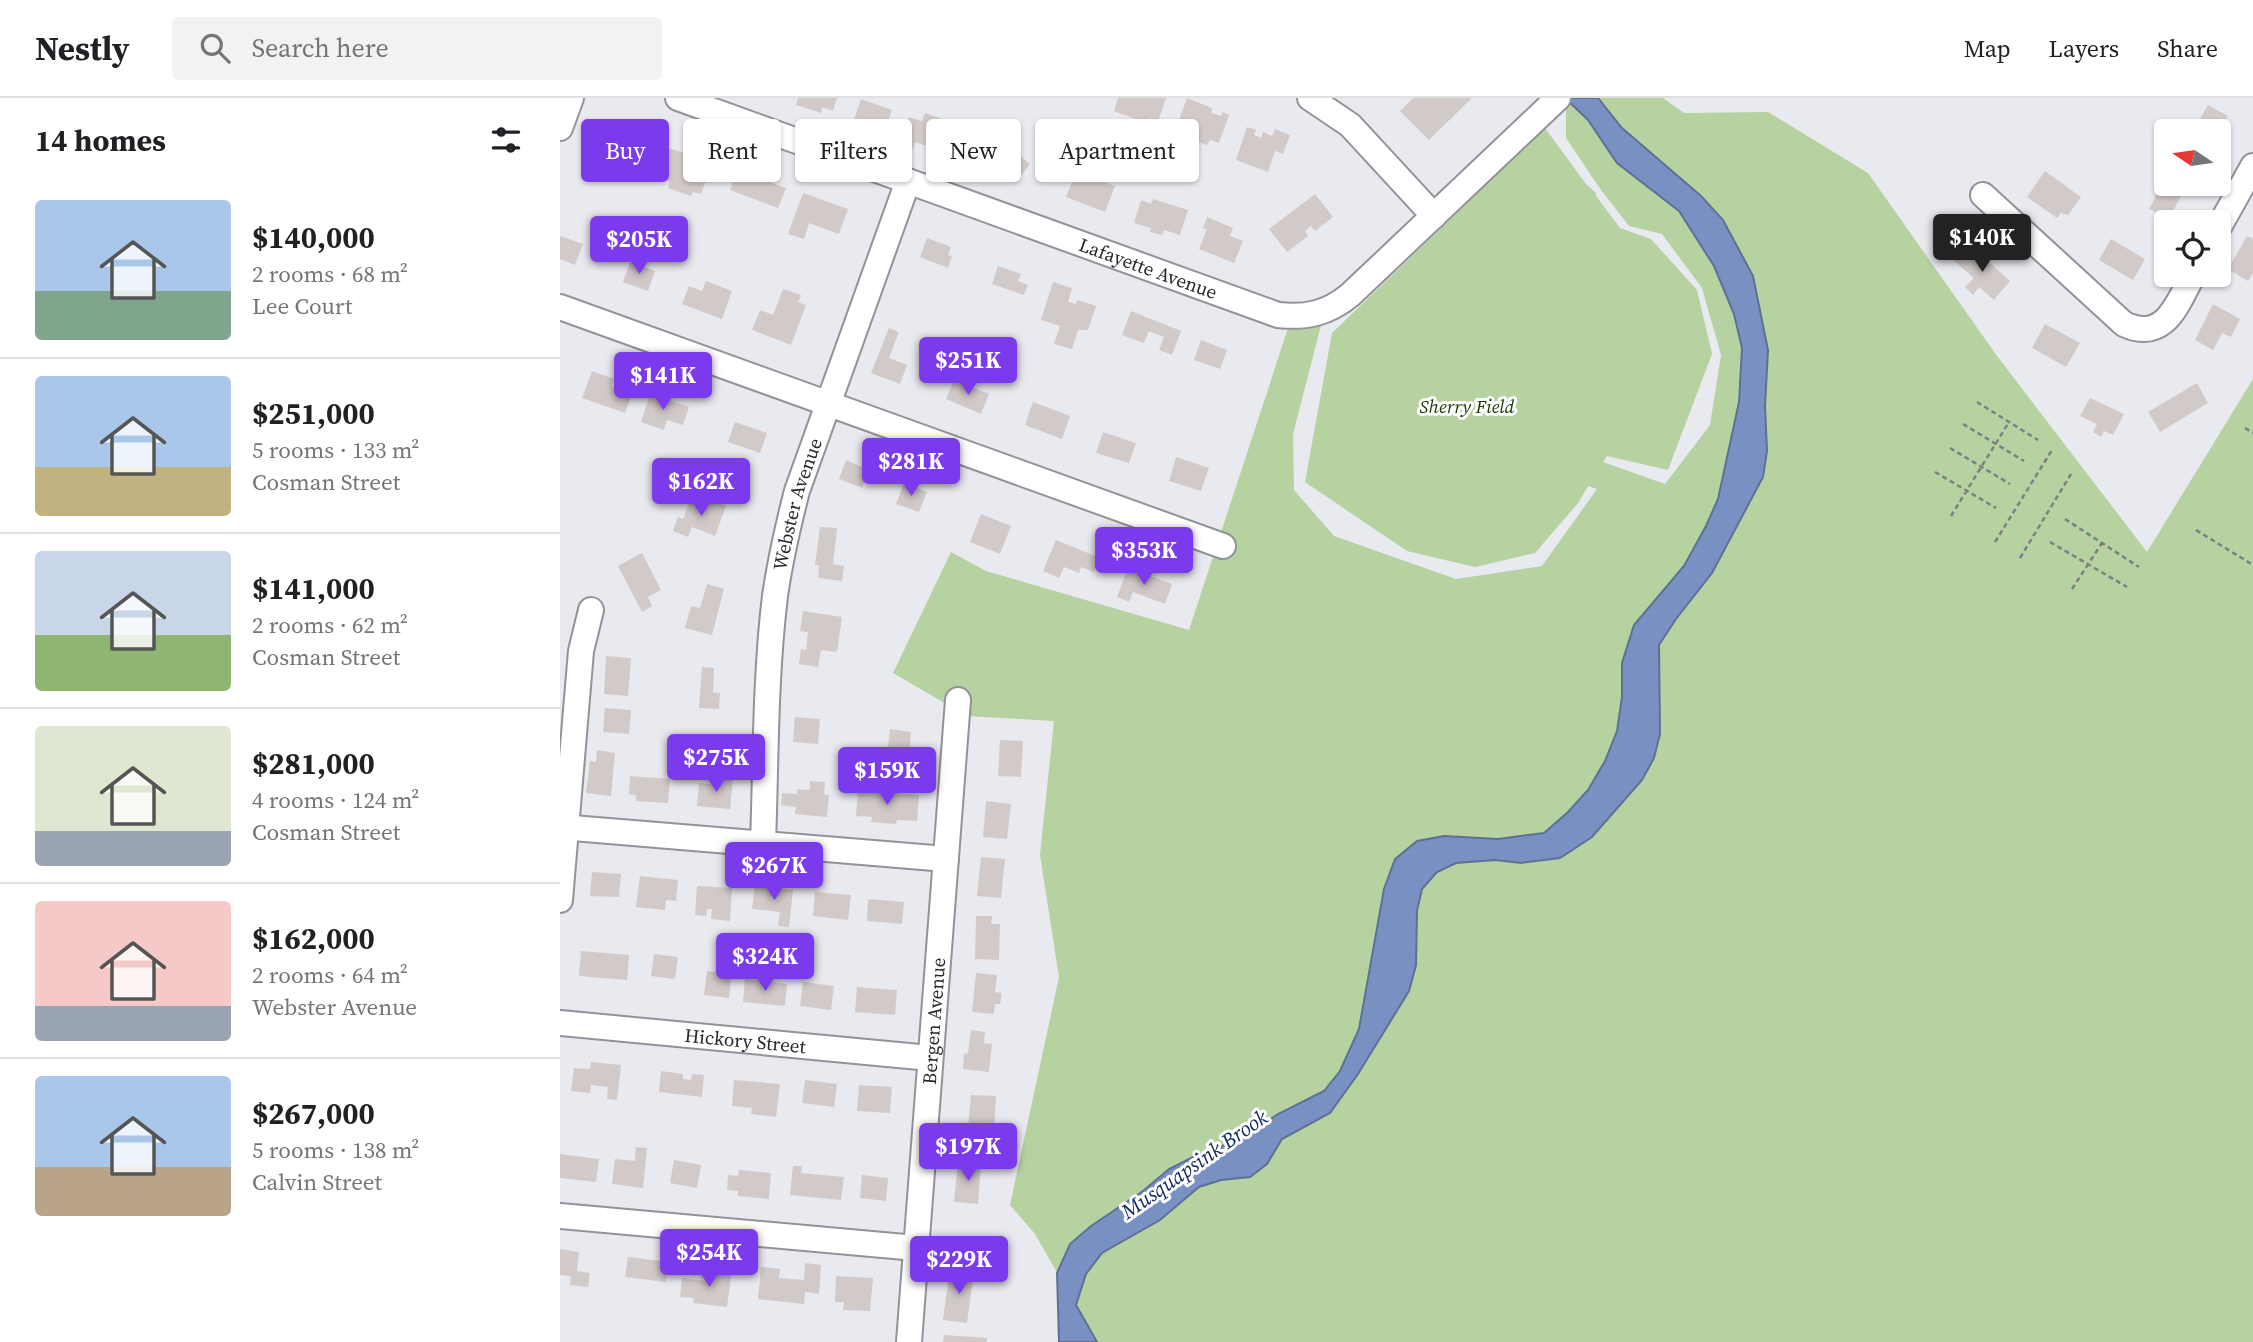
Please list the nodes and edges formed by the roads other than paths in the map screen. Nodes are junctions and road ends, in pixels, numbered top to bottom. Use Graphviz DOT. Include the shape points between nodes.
graph roads {
  1 [pos="571,98"];
  2 [pos="1310,98"];
  3 [pos="1558,98"];
  4 [pos="688,100"];
  5 [pos="560,128"];
  6 [pos="795,139"];
  7 [pos="2253,166"];
  8 [pos="908,182"];
  9 [pos="911,182"];
  10 [pos="1983,195"];
  11 [pos="2228,210"];
  12 [pos="1434,216"];
  13 [pos="2186,287"];
  14 [pos="560,307"];
  15 [pos="828,403"];
  16 [pos="1223,546"];
  17 [pos="591,610"];
  18 [pos="958,700"];
  19 [pos="563,827"];
  20 [pos="763,844"];
  21 [pos="946,859"];
  22 [pos="560,900"];
  23 [pos="560,1023"];
  24 [pos="930,1058"];
  25 [pos="560,1216"];
  26 [pos="916,1248"];
  27 [pos="909,1342"];
  1 -- 5 [label="street"];
  2 -- 12 [label="street" via="1350,125"];
  3 -- 12 [label="street, Lafayette Avenue"];
  4 -- 6 [label="street, Lafayette Avenue"];
  7 -- 11 [label="street"];
  8 -- 15 [label="street, Webster Avenue"];
  9 -- 12 [label="street, Lafayette Avenue" via="1278,315 1298,317 1342,302"];
  10 -- 13 [label="street" via="2124,324 2151,329 2161,325"];
  14 -- 15 [label="street"];
  15 -- 16 [label="street"];
  15 -- 20 [label="street, Webster Avenue" via="797,491 775,597"];
  17 -- 19 [label="street" via="581,651"];
  18 -- 21 [label="street, Bergen Avenue"];
  19 -- 20 [label="street"];
  19 -- 22 [label="street"];
  20 -- 21 [label="street"];
  21 -- 24 [label="street, Bergen Avenue"];
  23 -- 24 [label="street, Hickory Street"];
  24 -- 26 [label="street, Bergen Avenue"];
  25 -- 26 [label="street"];
  26 -- 27 [label="street, Bergen Avenue"];
}
